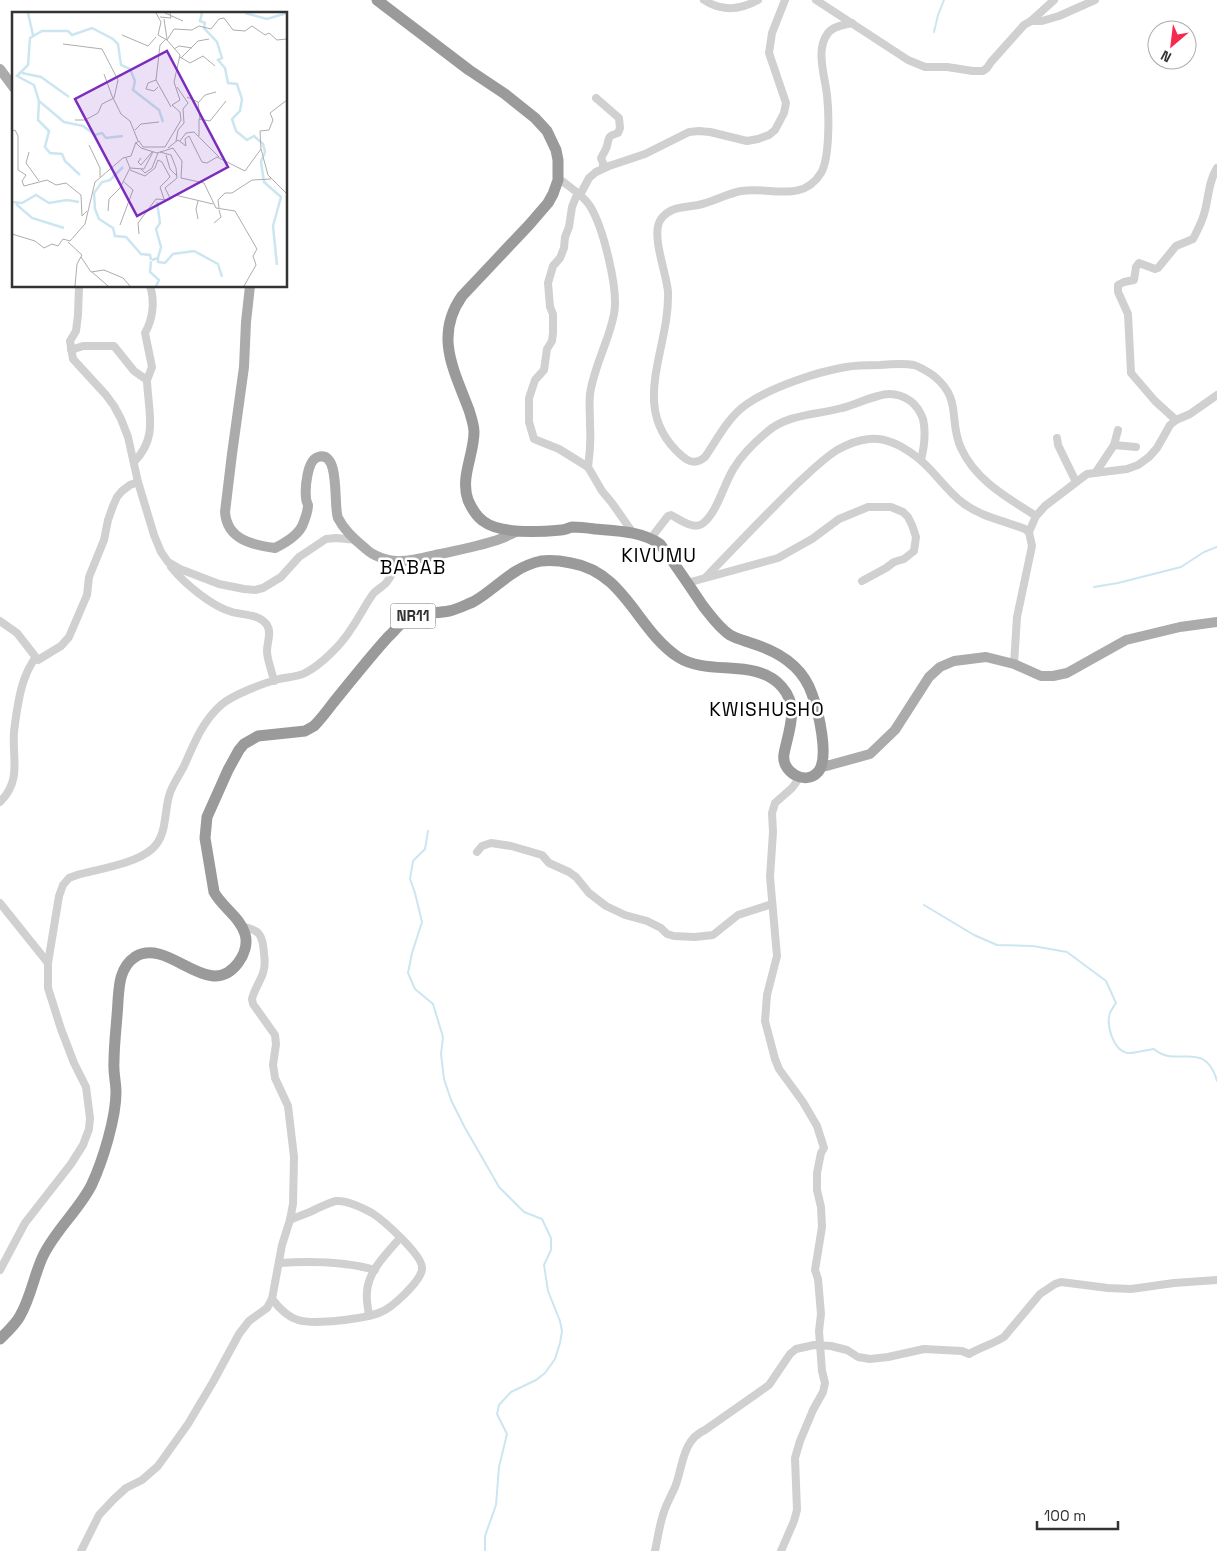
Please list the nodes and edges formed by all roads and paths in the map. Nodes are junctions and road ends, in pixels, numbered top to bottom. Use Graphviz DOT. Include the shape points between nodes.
graph roads {
  1 [pos="377,0"];
  2 [pos="704,0"];
  3 [pos="758,0"];
  4 [pos="785,0"];
  5 [pos="816,0"];
  6 [pos="1054,0"];
  7 [pos="1095,0"];
  8 [pos="1030,21"];
  9 [pos="852,23"];
  10 [pos="0,68"];
  11 [pos="12,85"];
  12 [pos="596,98"];
  13 [pos="603,168"];
  14 [pos="1217,168"];
  15 [pos="558,180"];
  16 [pos="579,195"];
  17 [pos="79,288"];
  18 [pos="151,288"];
  19 [pos="250,288"];
  20 [pos="70,350"];
  21 [pos="147,380"];
  22 [pos="1217,395"];
  23 [pos="1176,420"];
  24 [pos="1118,430"];
  25 [pos="1057,438"];
  26 [pos="1114,445"];
  27 [pos="1136,447"];
  28 [pos="921,460"];
  29 [pos="134,462"];
  30 [pos="588,467"];
  31 [pos="1096,472"];
  32 [pos="138,482"];
  33 [pos="1076,482"];
  34 [pos="1036,516"];
  35 [pos="518,531"];
  36 [pos="1029,532"];
  37 [pos="633,533"];
  38 [pos="652,538"];
  39 [pos="357,540"];
  40 [pos="397,561"];
  41 [pos="168,562"];
  42 [pos="706,577"];
  43 [pos="862,581"];
  44 [pos="687,583"];
  45 [pos="0,620"];
  46 [pos="1217,622"];
  47 [pos="36,658"];
  48 [pos="1014,664"];
  49 [pos="274,681"];
  50 [pos="821,766"];
  51 [pos="800,777"];
  52 [pos="0,802"];
  53 [pos="477,852"];
  54 [pos="0,903"];
  55 [pos="772,904"];
  56 [pos="242,927"];
  57 [pos="48,963"];
  58 [pos="290,1220"];
  59 [pos="400,1238"];
  60 [pos="279,1263"];
  61 [pos="0,1270"];
  62 [pos="375,1270"];
  63 [pos="1217,1280"];
  64 [pos="272,1299"];
  65 [pos="369,1316"];
  66 [pos="0,1339"];
  67 [pos="821,1346"];
  68 [pos="81,1551"];
  69 [pos="655,1551"];
  70 [pos="781,1551"];
  1 -- 15 [label="highway" via="541,124 556,150"];
  2 -- 3 [label="street" via="724,9"];
  4 -- 13 [label="street" via="772,33 769,53 786,103 784,113 769,135 747,141 710,132 689,132 645,154"];
  5 -- 9 [label="street"];
  6 -- 8 [label="street"];
  7 -- 8 [label="street" via="1055,18"];
  8 -- 9 [label="street" via="983,71 925,67 908,60"];
  9 -- 34 [label="street" via="828,32 822,46 828,116 826,158 820,175 797,191 743,191 703,204 678,207 670,210 657,226 668,293 655,371 653,404 657,422 676,451 683,458 695,462 705,457 731,418 768,392 847,367 917,366 934,376 947,390 953,404 956,436 978,474"];
  10 -- 11 [label="main road"];
  12 -- 13 [label="street" via="619,118 620,128 607,141 601,158"];
  13 -- 16 [label="street" via="588,178"];
  14 -- 23 [label="street" via="1193,239 1176,246 1158,268 1139,263 1134,280 1118,285 1128,314 1131,374"];
  15 -- 16 [label="street"];
  15 -- 35 [label="highway" via="541,211 462,296 448,324 450,357 474,431 466,479 468,500 484,522"];
  16 -- 30 [label="street" via="590,206 601,233 613,279 615,303 590,397"];
  16 -- 30 [label="street" via="572,207 564,248 550,274 552,341 547,348 544,370 535,380 529,398 529,419 534,439 559,449"];
  17 -- 20 [label="street" via="76,331 70,341"];
  18 -- 21 [label="street" via="152,315 145,333 152,367"];
  19 -- 39 [label="main road" via="226,519 245,542 275,548 280,546 303,525 308,505 307,477 316,457 324,456 332,464 336,480 338,518"];
  20 -- 21 [label="street" via="83,346 114,346 134,371"];
  20 -- 29 [label="street" via="73,359 114,406 128,437"];
  21 -- 29 [label="street" via="151,423 149,440"];
  22 -- 23 [label="street"];
  23 -- 31 [label="street" via="1157,448 1138,465"];
  24 -- 26 [label="street"];
  25 -- 33 [label="street"];
  26 -- 27 [label="street"];
  26 -- 31 [label="street"];
  28 -- 36 [label="street" via="951,493 970,508"];
  28 -- 38 [label="street" via="923,418 912,402 900,395 880,395 843,408 803,415 773,427 750,449 733,469 707,520 698,526 671,515"];
  28 -- 42 [label="street" via="890,442 879,440 862,440 838,449 776,503"];
  29 -- 32 [label="street"];
  30 -- 37 [label="street"];
  31 -- 33 [label="street"];
  32 -- 41 [label="street" via="154,535"];
  32 -- 47 [label="street" via="117,497 89,577 87,595 69,637 61,646 38,660"];
  33 -- 34 [label="street"];
  34 -- 36 [label="street"];
  35 -- 37 [label="highway" via="572,527"];
  35 -- 40 [label="main road" via="495,541"];
  36 -- 48 [label="street" via="1032,546 1017,617"];
  37 -- 38 [label="highway"];
  38 -- 44 [label="highway" via="660,544"];
  39 -- 40 [label="main road" via="367,551"];
  39 -- 41 [label="street" via="326,539 299,557 282,577 255,590 219,584"];
  40 -- 49 [label="street" via="388,579 350,631 323,661 303,674"];
  41 -- 49 [label="street" via="208,600 268,625 267,649"];
  42 -- 43 [label="street" via="778,558 839,519 868,507 897,509 908,517 912,525 916,537 914,551"];
  42 -- 44 [label="street"];
  44 -- 50 [label="highway" via="724,630 733,637 780,654 803,676 812,691 817,711 823,752"];
  45 -- 47 [label="street" via="17,632"];
  46 -- 48 [label="main road" via="1126,640 1067,673 1053,676 1041,676"];
  47 -- 52 [label="street" via="26,674 20,698 14,733 12,786"];
  48 -- 50 [label="main road" via="986,657 954,661 940,667 929,677 895,730 870,754"];
  49 -- 57 [label="street" via="227,700 203,726 172,787 161,835 151,851 129,861 77,875 63,885"];
  50 -- 51 [label="highway" via="812,776"];
  51 -- 55 [label="street" via="773,808"];
  51 -- 56 [label="highway, NR11" via="791,773 785,764 792,715 787,694 776,681 758,672 696,664 680,658 659,640 615,586 601,574 574,563 541,562 514,571 460,608 405,620 314,726 296,732 258,736 239,750 207,816 205,838 214,892"];
  53 -- 55 [label="street" via="491,843 542,855 549,863 576,877 606,906 625,916 647,921 674,936 713,935 738,915"];
  54 -- 57 [label="street"];
  55 -- 67 [label="street" via="777,956 767,995 766,1021 779,1069 818,1126 824,1148 816,1182 822,1227 815,1270 821,1314"];
  56 -- 58 [label="street" via="255,930 264,943 264,967 252,999 275,1036 275,1078 289,1112 294,1170"];
  56 -- 66 [label="highway" via="246,936 244,954 223,974 203,974 156,952 141,954 125,966 119,992 115,1103 102,1157 91,1185 43,1256 20,1316"];
  57 -- 61 [label="street" via="48,988 56,1016 86,1087 89,1129 76,1157 25,1223"];
  58 -- 59 [label="street" via="336,1201 344,1202 372,1214"];
  58 -- 60 [label="street"];
  59 -- 62 [label="street"];
  59 -- 65 [label="street" via="420,1261 421,1274 411,1288 385,1311"];
  60 -- 62 [label="street" via="316,1261 359,1265"];
  60 -- 64 [label="street"];
  62 -- 65 [label="street" via="367,1292"];
  63 -- 67 [label="street" via="1131,1289 1068,1282 1055,1284 1040,1294 1004,1337 969,1354 924,1349 870,1359 858,1357 847,1350"];
  64 -- 65 [label="street" via="287,1315 306,1322"];
  64 -- 68 [label="street" via="267,1308 238,1334 188,1424 158,1466 126,1488 99,1515"];
  67 -- 69 [label="street" via="796,1349 769,1385 691,1441 664,1510"];
  67 -- 70 [label="street" via="823,1392 797,1450 797,1510"];
}
